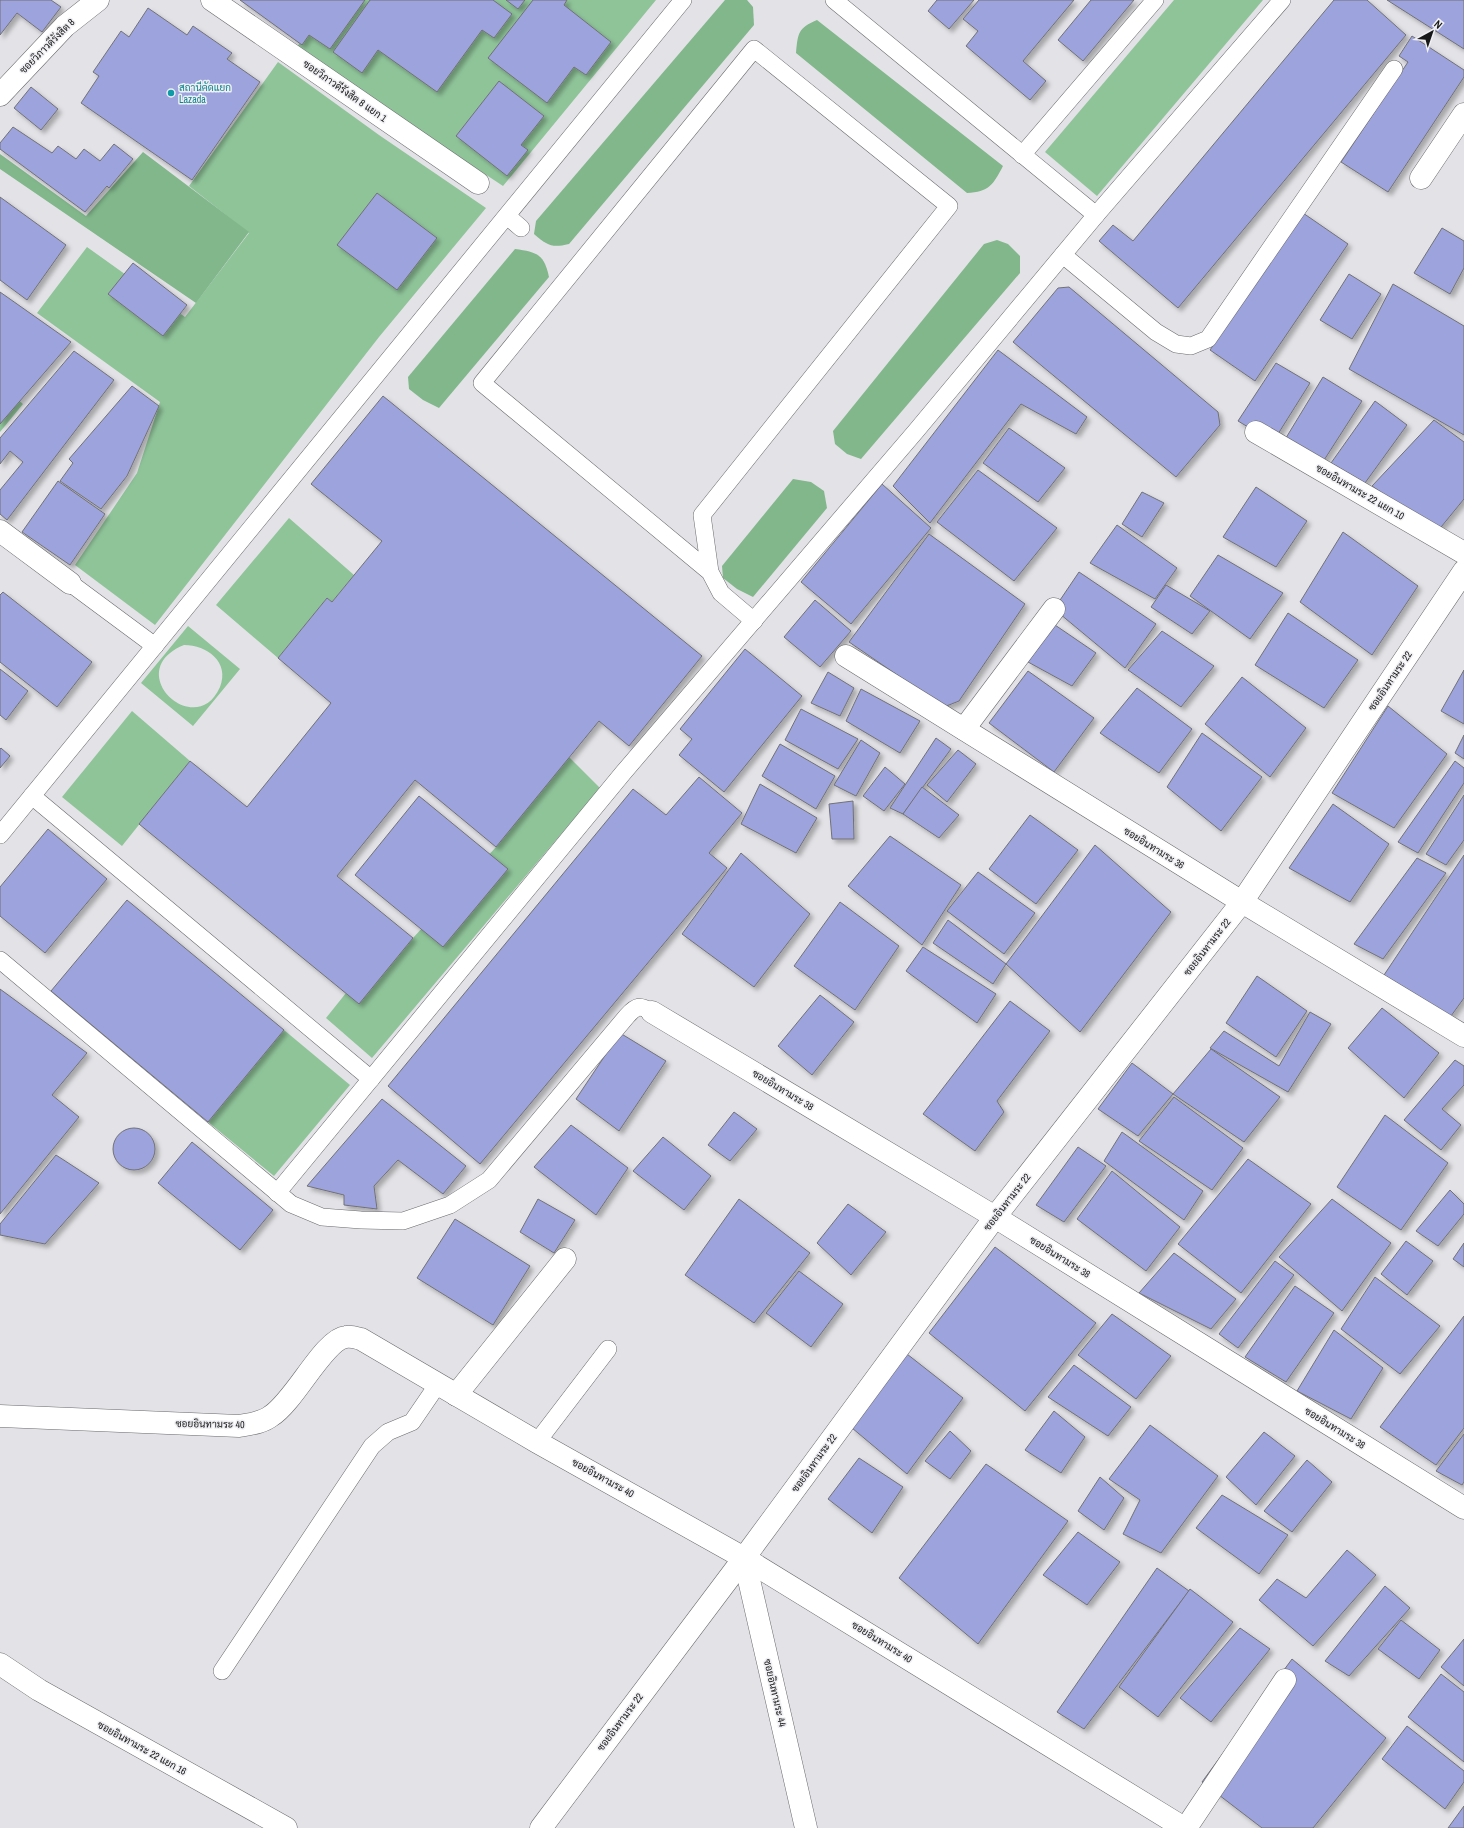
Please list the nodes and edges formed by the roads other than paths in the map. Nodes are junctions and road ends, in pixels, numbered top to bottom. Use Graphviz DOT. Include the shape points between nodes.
graph roads {
  1 [pos="98,0"];
  2 [pos="212,0"];
  3 [pos="683,0"];
  4 [pos="834,0"];
  5 [pos="1155,0"];
  6 [pos="1282,0"];
  7 [pos="1394,69"];
  8 [pos="1,93"];
  9 [pos="1464,114"];
  10 [pos="1022,155"];
  11 [pos="1421,178"];
  12 [pos="478,183"];
  13 [pos="1096,215"];
  14 [pos="507,216"];
  15 [pos="521,228"];
  16 [pos="1063,256"];
  17 [pos="1256,432"];
  18 [pos="0,531"];
  19 [pos="1464,553"];
  20 [pos="1464,571"];
  21 [pos="710,572"];
  22 [pos="70,583"];
  23 [pos="1054,609"];
  24 [pos="754,621"];
  25 [pos="155,646"];
  26 [pos="846,656"];
  27 [pos="964,730"];
  28 [pos="32,796"];
  29 [pos="0,835"];
  30 [pos="1242,902"];
  31 [pos="0,960"];
  32 [pos="652,1012"];
  33 [pos="1464,1036"];
  34 [pos="371,1079"];
  35 [pos="278,1193"];
  36 [pos="995,1217"];
  37 [pos="565,1259"];
  38 [pos="608,1349"];
  39 [pos="447,1389"];
  40 [pos="0,1416"];
  41 [pos="537,1442"];
  42 [pos="1464,1508"];
  43 [pos="744,1558"];
  44 [pos="0,1664"];
  45 [pos="222,1671"];
  46 [pos="1285,1680"];
  47 [pos="286,1828"];
  48 [pos="541,1828"];
  49 [pos="806,1828"];
  50 [pos="1185,1828"];
  1 -- 8 [label="street, ซอยวิภาวดีรังสิต 8" via="65,26"];
  2 -- 12 [label="street, ซอยวิภาวดีรังสิต 8 แยก 1"];
  3 -- 14 [label="lane"];
  4 -- 10 [label="lane"];
  5 -- 10 [label="lane"];
  6 -- 13 [label="lane"];
  7 -- 16 [label="lane" via="1208,339 1191,346 1176,344 1156,332"];
  9 -- 11 [label="street"];
  10 -- 13 [label="lane"];
  13 -- 16 [label="lane"];
  14 -- 15 [label="lane"];
  14 -- 25 [label="lane"];
  16 -- 24 [label="lane"];
  17 -- 19 [label="street, ซอยอินทามระ 22 แยก 10"];
  18 -- 22 [label="street"];
  20 -- 30 [label="street, ซอยอินทามระ 22"];
  21 -- 21 [label="lane" via="702,516 950,206 754,49 482,383"];
  21 -- 24 [label="lane" via="721,593"];
  22 -- 25 [label="lane"];
  23 -- 27 [label="street"];
  24 -- 34 [label="lane" via="618,779"];
  25 -- 28 [label="lane"];
  26 -- 27 [label="street, ซอยอินทามระ 36"];
  27 -- 30 [label="street, ซอยอินทามระ 36"];
  28 -- 29 [label="lane"];
  28 -- 34 [label="lane"];
  30 -- 33 [label="street, ซอยอินทามระ 36"];
  30 -- 36 [label="street, ซอยอินทามระ 22"];
  31 -- 35 [label="lane"];
  32 -- 35 [label="lane" via="641,1006 635,1007 489,1180 450,1205 403,1221 361,1220 322,1217 291,1204"];
  32 -- 36 [label="street, ซอยอินทามระ 38"];
  34 -- 35 [label="lane"];
  36 -- 42 [label="street, ซอยอินทามระ 38"];
  36 -- 43 [label="street, ซอยอินทามระ 22"];
  37 -- 39 [label="street"];
  38 -- 41 [label="lane"];
  39 -- 40 [label="street, ซอยอินทามระ 40" via="361,1339 346,1337 336,1340 326,1350 287,1403 271,1417 258,1423 239,1426"];
  39 -- 41 [label="street, ซอยอินทามระ 40"];
  39 -- 45 [label="lane" via="412,1422 388,1432 372,1446"];
  41 -- 43 [label="street, ซอยอินทามระ 40"];
  43 -- 48 [label="street, ซอยอินทามระ 22"];
  43 -- 49 [label="street, ซอยอินทามระ 44"];
  43 -- 50 [label="street, ซอยอินทามระ 40"];
  44 -- 47 [label="street, ซอยอินทามระ 22 แยก 16" via="39,1690"];
  46 -- 50 [label="street"];
}
